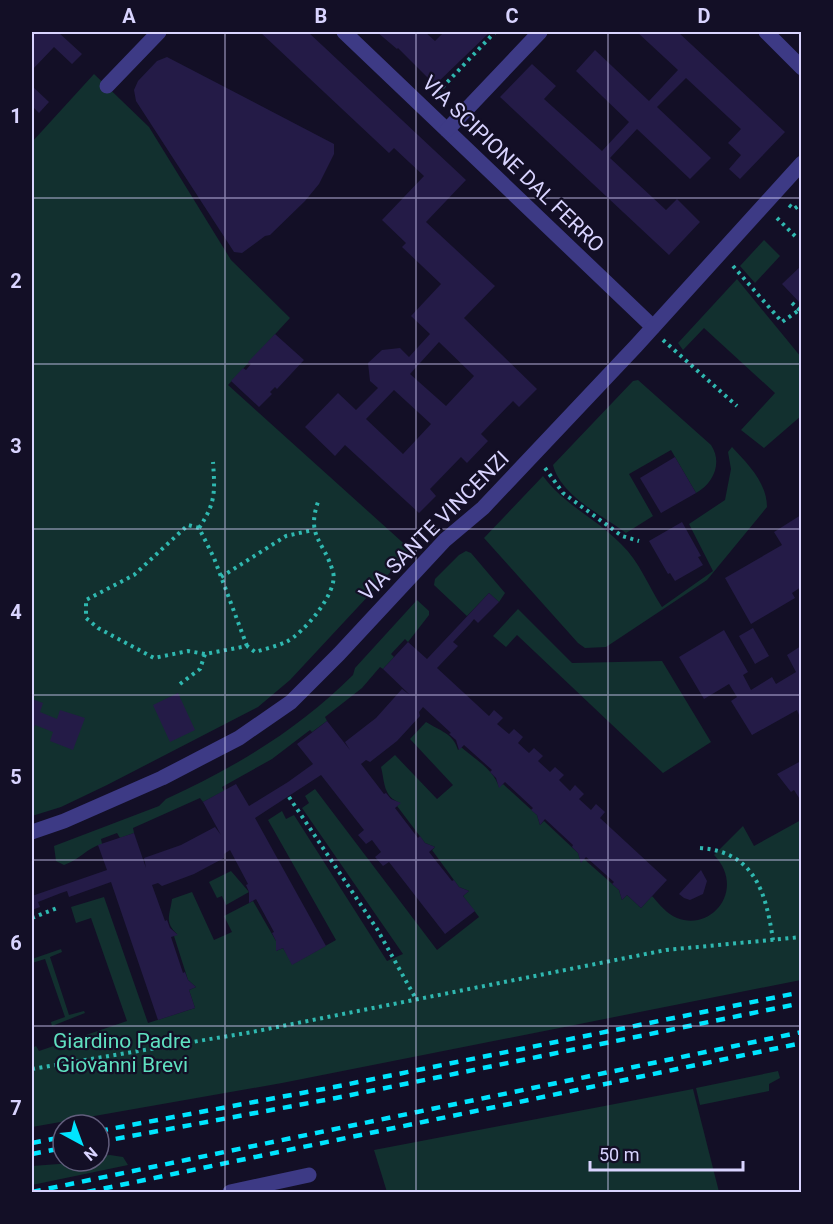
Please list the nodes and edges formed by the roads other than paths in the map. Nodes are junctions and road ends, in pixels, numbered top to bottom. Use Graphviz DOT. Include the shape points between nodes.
graph roads {
  1 [pos="159,32"];
  2 [pos="344,32"];
  3 [pos="540,32"];
  4 [pos="766,32"];
  5 [pos="801,68"];
  6 [pos="107,86"];
  7 [pos="447,129"];
  8 [pos="801,163"];
  9 [pos="653,327"];
  10 [pos="32,832"];
  11 [pos="309,1175"];
  12 [pos="230,1192"];
  1 -- 6 [label="street"];
  2 -- 7 [label="street, VIA SCIPIONE DAL FERRO"];
  3 -- 7 [label="street"];
  4 -- 5 [label="street"];
  7 -- 9 [label="street, VIA SCIPIONE DAL FERRO"];
  8 -- 9 [label="street, VIA SANTE VINCENZI"];
  9 -- 10 [label="street, VIA SANTE VINCENZI" via="483,508 436,550 310,684 282,708 239,738 162,778"];
  11 -- 12 [label="street"];
}
